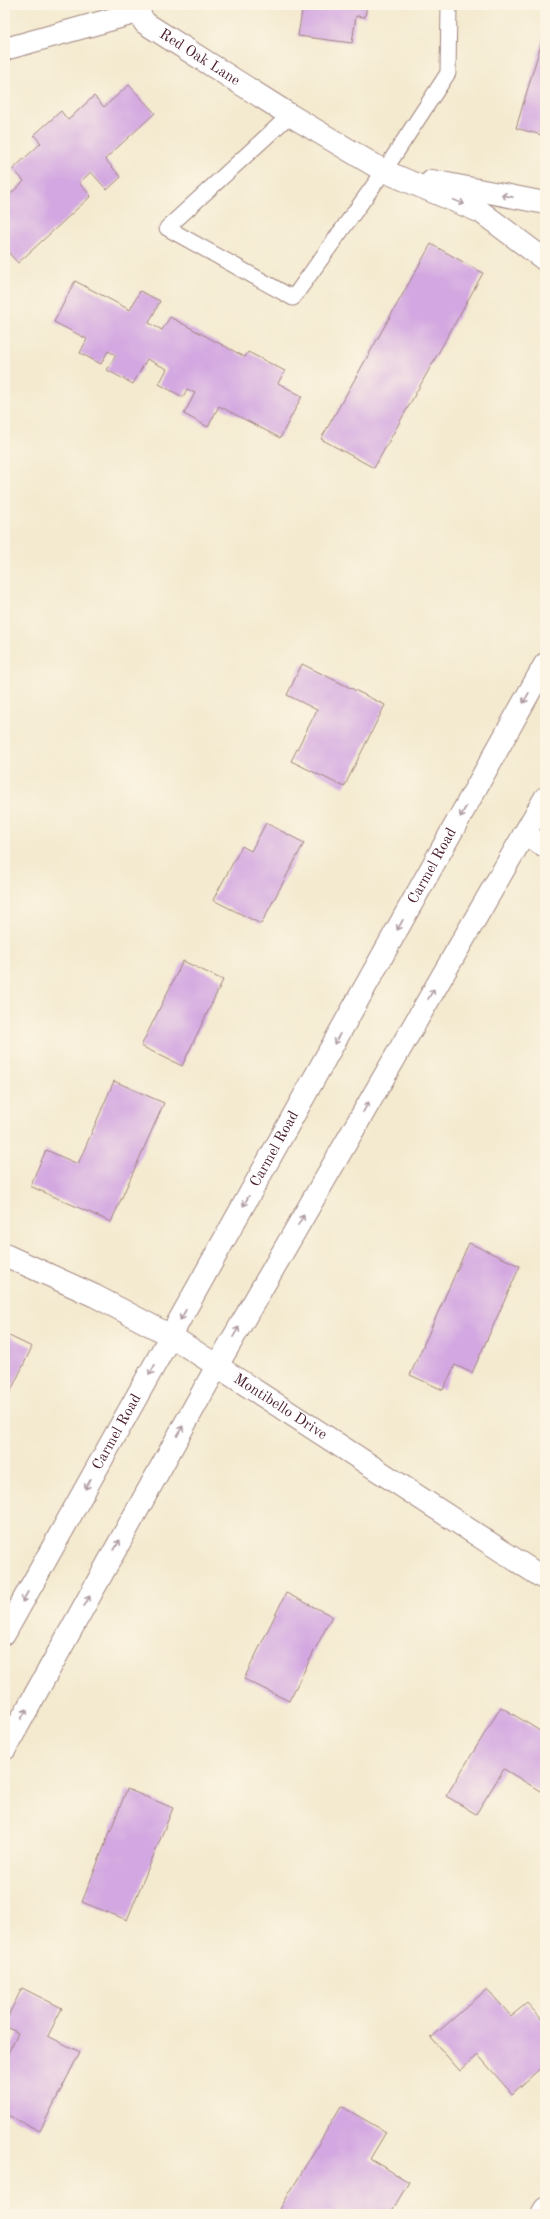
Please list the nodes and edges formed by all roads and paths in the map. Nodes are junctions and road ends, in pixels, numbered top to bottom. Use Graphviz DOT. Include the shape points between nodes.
graph roads {
  1 [pos="449,5"];
  2 [pos="137,9"];
  3 [pos="5,50"];
  4 [pos="290,115"];
  5 [pos="384,171"];
  6 [pos="545,203"];
  7 [pos="545,260"];
  8 [pos="545,664"];
  9 [pos="545,798"];
  10 [pos="524,834"];
  11 [pos="545,846"];
  12 [pos="5,1255"];
  13 [pos="171,1336"];
  14 [pos="217,1366"];
  15 [pos="545,1579"];
  16 [pos="5,1633"];
  17 [pos="5,1748"];
  18 [pos="545,2209"];
  19 [pos="542,2214"];
  1 -- 5 [label="lane" via="448,73"];
  2 -- 3 [label="main road, Red Oak Lane"];
  2 -- 4 [label="main road, Red Oak Lane" via="145,23"];
  4 -- 5 [label="main road, Red Oak Lane"];
  4 -- 5 [label="lane" via="167,228 293,298"];
  6 -- 5 [label="main road, Red Oak Lane, one-way"];
  5 -- 7 [label="main road, Red Oak Lane, one-way" via="482,212"];
  8 -- 13 [label="main road, Carmel Road, one-way"];
  9 -- 10 [label="main road"];
  10 -- 11 [label="main road"];
  14 -- 10 [label="main road, one-way"];
  12 -- 13 [label="main road, Montibello Drive" via="95,1296"];
  13 -- 14 [label="main road, Montibello Drive"];
  13 -- 16 [label="main road, Carmel Road, one-way"];
  14 -- 15 [label="main road, Montibello Drive"];
  17 -- 14 [label="main road, one-way"];
  18 -- 19 [label="main road"];
}
